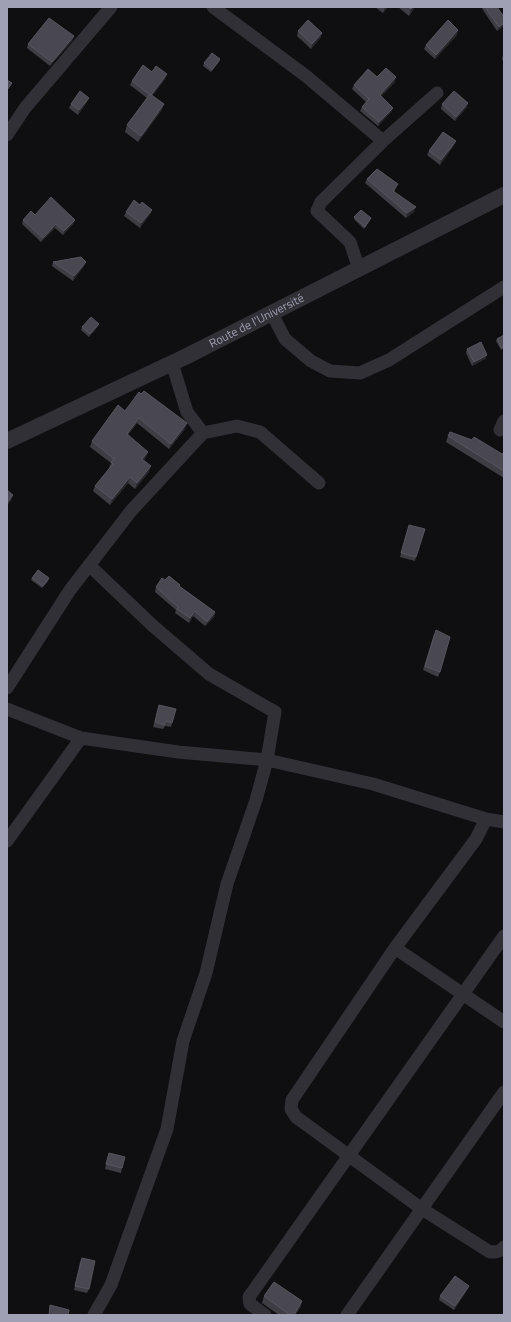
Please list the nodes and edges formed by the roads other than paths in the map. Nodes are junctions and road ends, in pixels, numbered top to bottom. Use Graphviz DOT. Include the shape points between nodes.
graph roads {
  1 [pos="111,7"];
  2 [pos="213,7"];
  3 [pos="437,93"];
  4 [pos="7,135"];
  5 [pos="383,141"];
  6 [pos="504,195"];
  7 [pos="359,269"];
  8 [pos="504,287"];
  9 [pos="271,312"];
  10 [pos="172,363"];
  11 [pos="203,433"];
  12 [pos="7,441"];
  13 [pos="319,483"];
  14 [pos="89,565"];
  15 [pos="7,688"];
  16 [pos="7,709"];
  17 [pos="82,738"];
  18 [pos="267,760"];
  19 [pos="486,819"];
  20 [pos="504,822"];
  21 [pos="7,841"];
  22 [pos="504,936"];
  23 [pos="395,948"];
  24 [pos="462,995"];
  25 [pos="504,1022"];
  26 [pos="504,1092"];
  27 [pos="349,1156"];
  28 [pos="422,1209"];
  29 [pos="504,1247"];
  30 [pos="94,1315"];
  31 [pos="265,1315"];
  32 [pos="347,1315"];
  1 -- 4 [label="street" via="25,108"];
  2 -- 5 [label="street" via="306,76"];
  3 -- 5 [label="street"];
  5 -- 7 [label="street" via="321,202 317,210 350,242"];
  6 -- 7 [label="street, Route de l'Université"];
  7 -- 9 [label="street, Route de l'Université"];
  8 -- 9 [label="street" via="389,360 360,374 330,371 311,361 285,339"];
  9 -- 10 [label="street, Route de l'Université"];
  10 -- 11 [label="street" via="187,412"];
  10 -- 12 [label="street, Route de l'Université"];
  11 -- 13 [label="street" via="237,426 260,432"];
  11 -- 14 [label="street" via="131,511"];
  14 -- 15 [label="street"];
  14 -- 18 [label="street" via="152,625 209,674 275,712"];
  16 -- 17 [label="street"];
  17 -- 18 [label="street" via="178,752"];
  17 -- 21 [label="street"];
  18 -- 19 [label="street" via="372,784"];
  18 -- 30 [label="street" via="227,884 206,973 183,1041 159,1152 111,1285"];
  19 -- 20 [label="street"];
  19 -- 23 [label="street" via="476,839"];
  22 -- 24 [label="street"];
  23 -- 24 [label="street"];
  23 -- 27 [label="street" via="292,1100 291,1109 296,1117"];
  24 -- 25 [label="street"];
  24 -- 27 [label="street"];
  26 -- 28 [label="street"];
  27 -- 28 [label="street"];
  27 -- 31 [label="street" via="249,1297 250,1304"];
  28 -- 29 [label="street" via="490,1252 502,1250"];
  28 -- 32 [label="street"];
}
